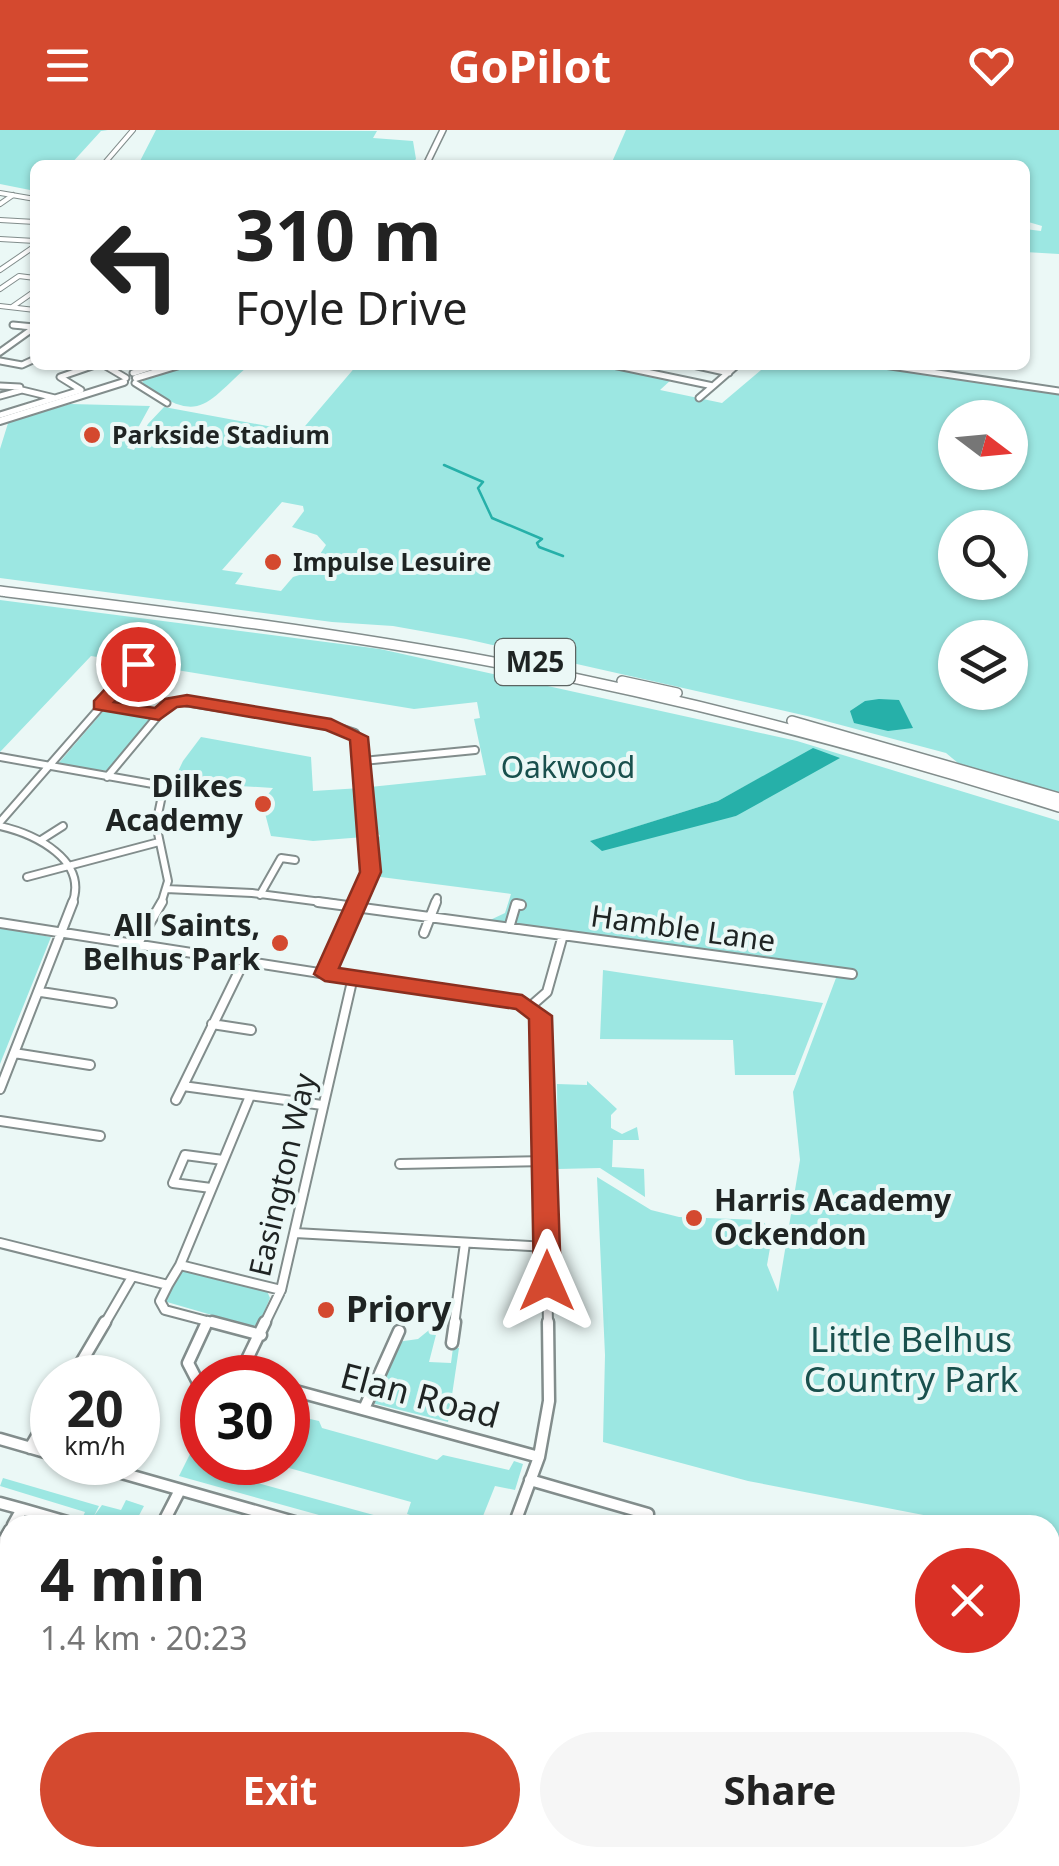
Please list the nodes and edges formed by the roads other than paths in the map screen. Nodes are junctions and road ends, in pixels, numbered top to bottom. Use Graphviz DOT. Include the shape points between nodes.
graph roads {
  1 [pos="133,130"];
  2 [pos="443,130"];
  3 [pos="107,160"];
  4 [pos="428,160"];
  5 [pos="0,193"];
  6 [pos="13,195"];
  7 [pos="30,198"];
  8 [pos="0,204"];
  9 [pos="0,220"];
  10 [pos="30,222"];
  11 [pos="26,234"];
  12 [pos="0,239"];
  13 [pos="12,240"];
  14 [pos="30,243"];
  15 [pos="30,252"];
  16 [pos="27,256"];
  17 [pos="0,270"];
  18 [pos="30,278"];
  19 [pos="0,288"];
  20 [pos="30,294"];
  21 [pos="0,306"];
  22 [pos="12,307"];
  23 [pos="30,309"];
  24 [pos="14,325"];
  25 [pos="30,327"];
  26 [pos="30,330"];
  27 [pos="0,352"];
  28 [pos="30,361"];
  29 [pos="2,363"];
  30 [pos="79,370"];
  31 [pos="114,370"];
  32 [pos="148,370"];
  33 [pos="162,370"];
  34 [pos="637,370"];
  35 [pos="719,370"];
  36 [pos="731,370"];
  37 [pos="918,370"];
  38 [pos="729,372"];
  39 [pos="131,379"];
  40 [pos="0,386"];
  41 [pos="713,386"];
  42 [pos="21,387"];
  43 [pos="1059,391"];
  44 [pos="0,396"];
  45 [pos="55,398"];
  46 [pos="699,398"];
  47 [pos="167,403"];
  48 [pos="0,418"];
  49 [pos="0,590"];
  50 [pos="138,664"];
  51 [pos="100,705"];
  52 [pos="159,715"];
  53 [pos="475,750"];
  54 [pos="0,757"];
  55 [pos="363,761"];
  56 [pos="47,765"];
  57 [pos="106,777"];
  58 [pos="1059,798"];
  59 [pos="1059,808"];
  60 [pos="0,824"];
  61 [pos="62,826"];
  62 [pos="40,840"];
  63 [pos="159,842"];
  64 [pos="295,860"];
  65 [pos="68,864"];
  66 [pos="27,877"];
  67 [pos="166,890"];
  68 [pos="260,895"];
  69 [pos="439,898"];
  70 [pos="515,904"];
  71 [pos="356,907"];
  72 [pos="430,917"];
  73 [pos="0,923"];
  74 [pos="508,928"];
  75 [pos="424,933"];
  76 [pos="64,934"];
  77 [pos="563,935"];
  78 [pos="137,945"];
  79 [pos="244,961"];
  80 [pos="325,974"];
  81 [pos="852,974"];
  82 [pos="352,978"];
  83 [pos="41,992"];
  84 [pos="112,1003"];
  85 [pos="531,1006"];
  86 [pos="212,1024"];
  87 [pos="251,1029"];
  88 [pos="14,1052"];
  89 [pos="90,1064"];
  90 [pos="183,1086"];
  91 [pos="0,1090"];
  92 [pos="250,1096"];
  93 [pos="176,1100"];
  94 [pos="322,1106"];
  95 [pos="0,1121"];
  96 [pos="100,1136"];
  97 [pos="223,1160"];
  98 [pos="546,1161"];
  99 [pos="400,1164"];
  100 [pos="211,1188"];
  101 [pos="294,1233"];
  102 [pos="0,1243"];
  103 [pos="465,1243"];
  104 [pos="547,1246"];
  105 [pos="180,1264"];
  106 [pos="132,1277"];
  107 [pos="168,1285"];
  108 [pos="281,1290"];
  109 [pos="208,1321"];
  110 [pos="399,1332"];
  111 [pos="261,1336"];
  112 [pos="452,1344"];
  113 [pos="86,1355"];
  114 [pos="191,1355"];
  115 [pos="251,1355"];
  116 [pos="310,1395"];
  117 [pos="364,1409"];
  118 [pos="0,1440"];
  119 [pos="30,1448"];
  120 [pos="539,1457"];
  121 [pos="530,1480"];
  122 [pos="160,1484"];
  123 [pos="180,1490"];
  124 [pos="0,1502"];
  125 [pos="22,1509"];
  126 [pos="648,1514"];
  127 [pos="18,1515"];
  128 [pos="43,1515"];
  129 [pos="167,1515"];
  130 [pos="269,1515"];
  131 [pos="518,1515"];
  1 -- 3 [label="street"];
  2 -- 4 [label="main road"];
  5 -- 6 [label="street"];
  6 -- 7 [label="street"];
  6 -- 8 [label="street"];
  9 -- 10 [label="street"];
  11 -- 13 [label="street"];
  12 -- 13 [label="street"];
  13 -- 14 [label="street"];
  15 -- 16 [label="street"];
  16 -- 17 [label="street"];
  18 -- 19 [label="street"];
  20 -- 22 [label="street"];
  21 -- 22 [label="street"];
  22 -- 23 [label="street"];
  24 -- 25 [label="street"];
  26 -- 27 [label="street"];
  28 -- 29 [label="street"];
  30 -- 45 [label="street" via="60,376 80,390"];
  31 -- 39 [label="street"];
  32 -- 39 [label="street"];
  33 -- 39 [label="main road"];
  34 -- 41 [label="street"];
  35 -- 38 [label="street"];
  36 -- 38 [label="street"];
  37 -- 43 [label="street"];
  38 -- 41 [label="street"];
  39 -- 47 [label="street"];
  39 -- 48 [label="main road"];
  40 -- 42 [label="street"];
  41 -- 46 [label="street"];
  44 -- 45 [label="street" via="22,390"];
  45 -- 48 [label="street"];
  49 -- 58 [label="highway, M25" via="326,628 539,663 844,735"];
  49 -- 59 [label="highway, M25" via="406,647 577,679 867,750"];
  50 -- 51 [label="street"];
  51 -- 52 [label="street"];
  51 -- 56 [label="street"];
  52 -- 55 [label="street" via="187,700 342,727 359,737"];
  52 -- 57 [label="street"];
  53 -- 55 [label="street"];
  54 -- 56 [label="street"];
  55 -- 71 [label="street" via="370,872"];
  56 -- 57 [label="street"];
  56 -- 60 [label="street"];
  57 -- 63 [label="street" via="164,786"];
  60 -- 62 [label="street"];
  61 -- 62 [label="street"];
  62 -- 65 [label="street"];
  63 -- 65 [label="street"];
  63 -- 67 [label="street" via="168,864"];
  64 -- 68 [label="street" via="281,858"];
  65 -- 66 [label="street"];
  65 -- 76 [label="street" via="76,894"];
  67 -- 68 [label="street, Hamble Lane"];
  67 -- 78 [label="street"];
  68 -- 71 [label="street, Hamble Lane"];
  69 -- 72 [label="street"];
  70 -- 74 [label="street"];
  71 -- 72 [label="street, Hamble Lane"];
  71 -- 80 [label="street"];
  72 -- 74 [label="street, Hamble Lane"];
  72 -- 75 [label="street"];
  73 -- 76 [label="street"];
  74 -- 77 [label="street, Hamble Lane"];
  76 -- 78 [label="street"];
  76 -- 83 [label="street"];
  77 -- 81 [label="street, Hamble Lane"];
  77 -- 85 [label="street" via="547,992"];
  78 -- 79 [label="street"];
  79 -- 80 [label="street"];
  79 -- 86 [label="street"];
  80 -- 82 [label="street"];
  82 -- 85 [label="street"];
  82 -- 94 [label="street, Easington Way"];
  83 -- 84 [label="street"];
  83 -- 88 [label="street"];
  85 -- 98 [label="street" via="544,1026"];
  86 -- 87 [label="street"];
  86 -- 90 [label="street"];
  88 -- 89 [label="street"];
  88 -- 91 [label="street"];
  90 -- 92 [label="street"];
  90 -- 93 [label="street"];
  92 -- 94 [label="street"];
  92 -- 97 [label="street"];
  94 -- 101 [label="street, Easington Way"];
  95 -- 96 [label="street"];
  97 -- 100 [label="street"];
  97 -- 100 [label="street" via="185,1155 172,1182"];
  98 -- 99 [label="street"];
  98 -- 104 [label="street"];
  100 -- 105 [label="street"];
  101 -- 103 [label="street"];
  101 -- 108 [label="street, Easington Way"];
  102 -- 106 [label="street"];
  103 -- 104 [label="street"];
  103 -- 112 [label="street"];
  104 -- 120 [label="street" via="549,1401"];
  105 -- 107 [label="street"];
  105 -- 108 [label="street"];
  106 -- 107 [label="street"];
  106 -- 113 [label="street"];
  107 -- 109 [label="street" via="160,1300 165,1310"];
  108 -- 111 [label="street, Easington Way"];
  109 -- 111 [label="street"];
  109 -- 114 [label="street"];
  110 -- 117 [label="street"];
  111 -- 115 [label="street, Easington Way"];
  116 -- 117 [label="street, Elan Road"];
  117 -- 120 [label="street, Elan Road"];
  118 -- 119 [label="street"];
  120 -- 121 [label="street"];
  121 -- 126 [label="street"];
  121 -- 131 [label="street"];
  122 -- 123 [label="street"];
  123 -- 129 [label="street"];
  123 -- 130 [label="street"];
  124 -- 125 [label="street"];
  125 -- 127 [label="street"];
  125 -- 128 [label="street"];
}
